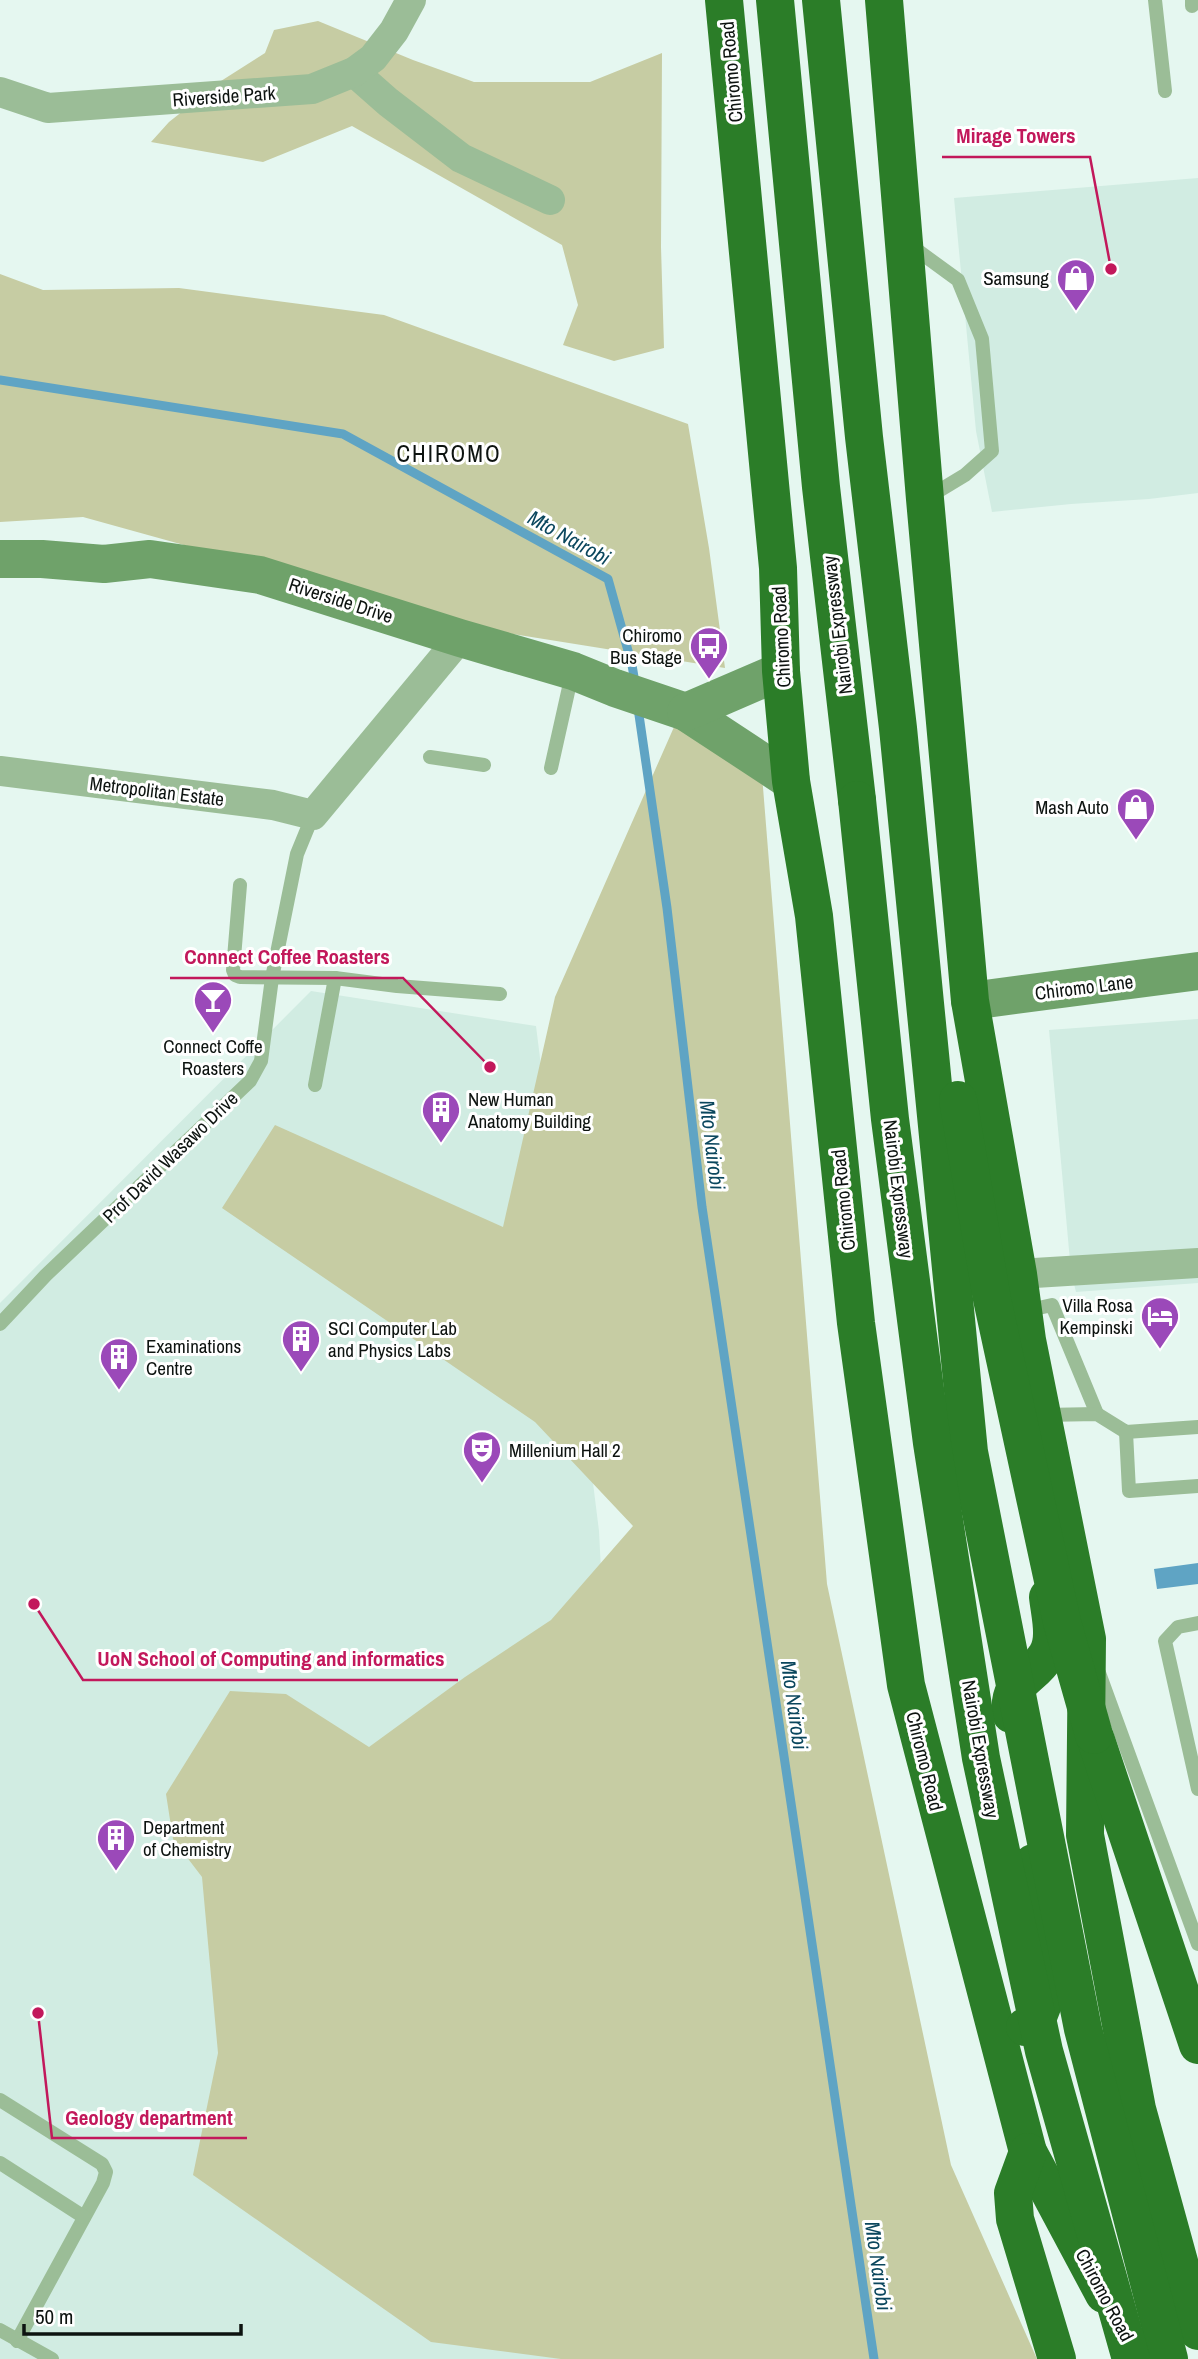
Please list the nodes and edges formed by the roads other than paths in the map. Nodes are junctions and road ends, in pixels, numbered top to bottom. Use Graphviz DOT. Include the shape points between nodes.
graph roads {
  1 [pos="411,0"];
  2 [pos="724,0"];
  3 [pos="775,0"];
  4 [pos="821,0"];
  5 [pos="884,0"];
  6 [pos="1155,0"];
  7 [pos="355,72"];
  8 [pos="1164,91"];
  9 [pos="0,92"];
  10 [pos="550,200"];
  11 [pos="903,240"];
  12 [pos="925,499"];
  13 [pos="0,559"];
  14 [pos="460,638"];
  15 [pos="573,671"];
  16 [pos="781,671"];
  17 [pos="678,709"];
  18 [pos="898,728"];
  19 [pos="430,757"];
  20 [pos="484,765"];
  21 [pos="551,768"];
  22 [pos="0,771"];
  23 [pos="791,781"];
  24 [pos="313,815"];
  25 [pos="240,885"];
  26 [pos="1198,971"];
  27 [pos="272,978"];
  28 [pos="335,978"];
  29 [pos="500,994"];
  30 [pos="970,1001"];
  31 [pos="315,1085"];
  32 [pos="1198,1264"];
  33 [pos="1018,1274"];
  34 [pos="0,1324"];
  35 [pos="1025,1326"];
  36 [pos="1097,1414"];
  37 [pos="1042,1415"];
  38 [pos="1198,1427"];
  39 [pos="1126,1432"];
  40 [pos="1198,1486"];
  41 [pos="1198,1623"];
  42 [pos="1087,1639"];
  43 [pos="1198,1790"];
  44 [pos="1198,1944"];
  45 [pos="994,2030"];
  46 [pos="1198,2045"];
  47 [pos="0,2100"];
  48 [pos="1028,2152"];
  49 [pos="0,2163"];
  50 [pos="84,2217"];
  51 [pos="0,2330"];
  52 [pos="1198,2331"];
  53 [pos="17,2341"];
  54 [pos="52,2359"];
  55 [pos="1057,2359"];
  56 [pos="1131,2359"];
  57 [pos="1139,2359"];
  58 [pos="1169,2359"];
  1 -- 7 [label="street, Riverside Park" via="394,31"];
  2 -- 16 [label="highway, Chiromo Road" via="778,568"];
  3 -- 56 [label="highway, Nairobi Expressway, bridge" via="821,487 890,1119 932,1443 981,1758 1032,1998"];
  4 -- 18 [label="highway, bridge"];
  5 -- 11 [label="highway"];
  6 -- 8 [label="lane"];
  7 -- 9 [label="street, Riverside Park" via="312,89 48,108"];
  7 -- 10 [label="street" via="461,158"];
  11 -- 12 [label="highway"];
  11 -- 12 [label="lane" via="958,280 982,339 992,451 965,475"];
  12 -- 30 [label="highway"];
  13 -- 14 [label="street, Riverside Drive" via="104,564 150,559 260,575"];
  14 -- 15 [label="street, Riverside Drive"];
  14 -- 24 [label="street, Prof David Wasawo Drive"];
  15 -- 17 [label="street, Riverside Drive"];
  15 -- 21 [label="lane"];
  16 -- 17 [label="street"];
  16 -- 23 [label="highway, Chiromo Road"];
  17 -- 23 [label="street, Riverside Drive"];
  18 -- 46 [label="highway, bridge" via="992,1299 1062,1622 1094,1735"];
  18 -- 58 [label="highway, bridge" via="969,1452 1083,2029"];
  19 -- 20 [label="lane"];
  22 -- 24 [label="street, Metropolitan Estate"];
  23 -- 45 [label="highway, Chiromo Road" via="814,916 856,1323 906,1685"];
  24 -- 27 [label="lane, Prof David Wasawo Drive" via="297,854"];
  25 -- 27 [label="lane" via="233,970 240,977"];
  26 -- 30 [label="street, Chiromo Lane"];
  27 -- 28 [label="lane"];
  27 -- 34 [label="lane, Prof David Wasawo Drive" via="261,1061 250,1081"];
  28 -- 29 [label="lane"];
  28 -- 31 [label="lane"];
  30 -- 33 [label="highway"];
  32 -- 33 [label="street"];
  33 -- 35 [label="highway"];
  35 -- 36 [label="lane" via="1052,1305"];
  35 -- 37 [label="highway"];
  35 -- 45 [label="highway" via="1029,1439 1052,1641 1046,1656 1009,1700 1051,1983 1036,2022 1015,2032"];
  36 -- 37 [label="lane"];
  36 -- 39 [label="lane"];
  37 -- 42 [label="highway"];
  38 -- 39 [label="lane"];
  39 -- 40 [label="lane" via="1129,1491"];
  41 -- 43 [label="lane" via="1178,1627 1165,1641"];
  42 -- 44 [label="lane"];
  42 -- 52 [label="highway" via="1084,1835 1137,2109"];
  45 -- 48 [label="highway, Chiromo Road"];
  47 -- 50 [label="lane" via="102,2164 106,2172 103,2183"];
  48 -- 55 [label="highway" via="1013,2193 1015,2219"];
  48 -- 57 [label="highway, Chiromo Road"];
  49 -- 50 [label="lane"];
  50 -- 53 [label="lane"];
  51 -- 53 [label="lane"];
  53 -- 54 [label="lane"];
}
